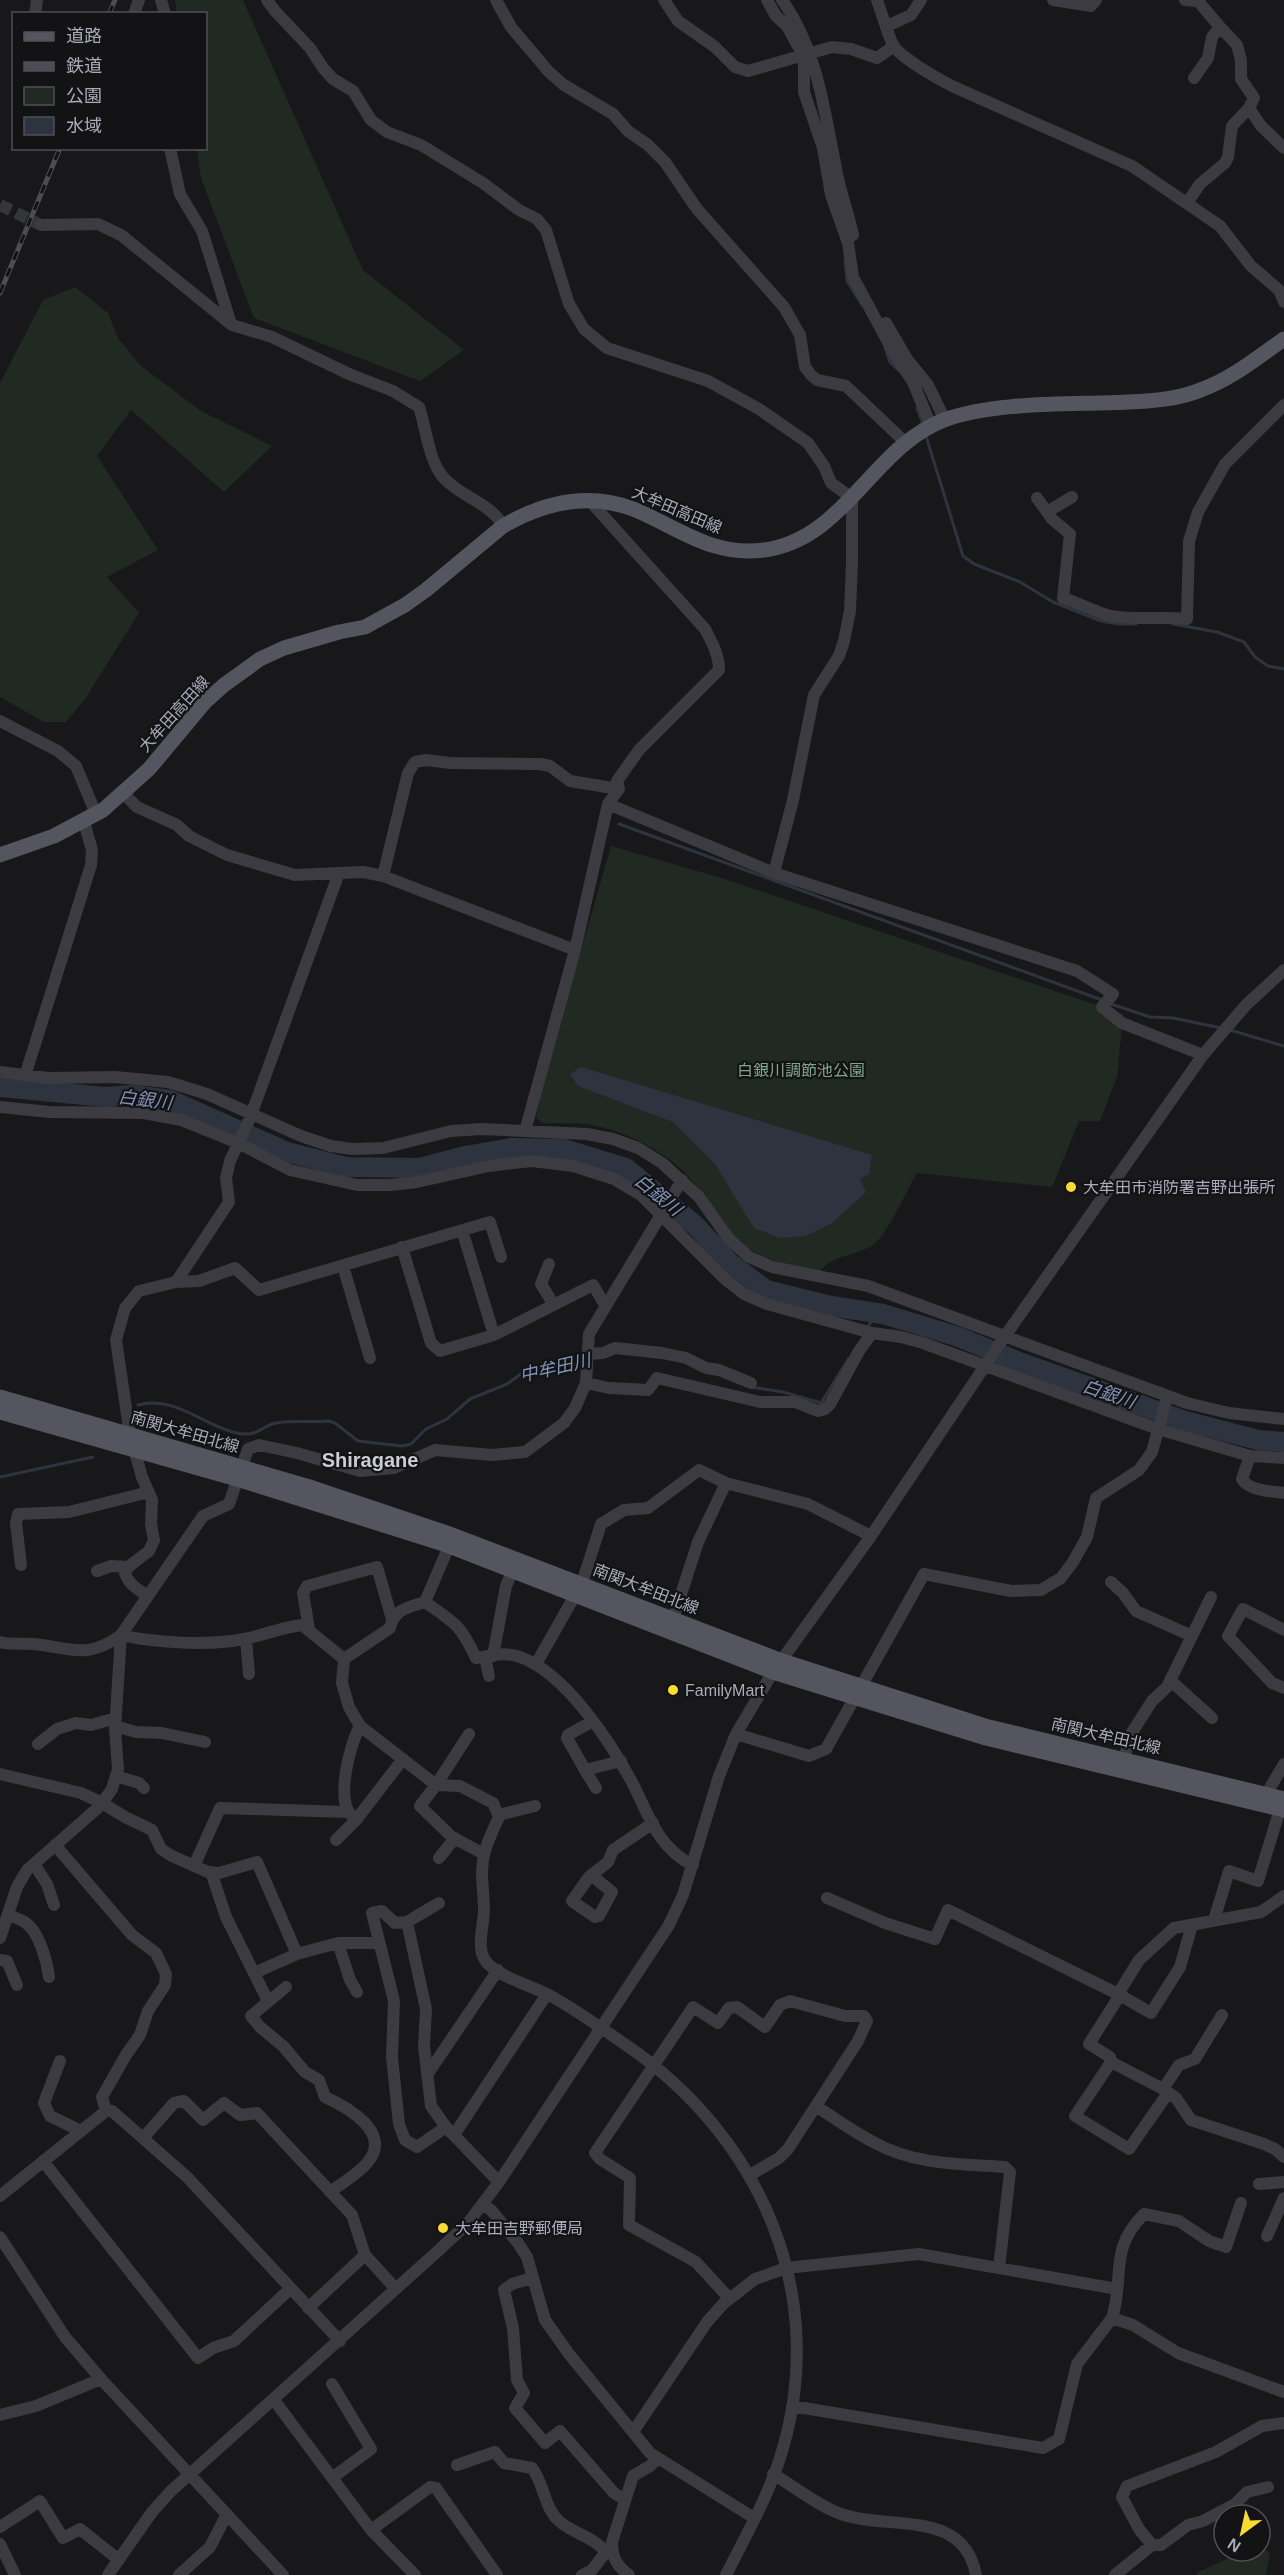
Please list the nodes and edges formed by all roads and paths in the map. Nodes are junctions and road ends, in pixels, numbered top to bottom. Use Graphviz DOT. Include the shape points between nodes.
graph roads {
  1 [pos="267,0"];
  2 [pos="496,0"];
  3 [pos="664,0"];
  4 [pos="767,0"];
  5 [pos="782,0"];
  6 [pos="877,0"];
  7 [pos="921,0"];
  8 [pos="1053,0"];
  9 [pos="1096,0"];
  10 [pos="1185,0"];
  11 [pos="887,26"];
  12 [pos="1220,27"];
  13 [pos="894,46"];
  14 [pos="808,56"];
  15 [pos="1194,78"];
  16 [pos="1249,108"];
  17 [pos="1284,148"];
  18 [pos="170,150"];
  19 [pos="1188,203"];
  20 [pos="41,225"];
  21 [pos="1284,302"];
  22 [pos="231,325"];
  23 [pos="1284,339"];
  24 [pos="1284,405"];
  25 [pos="945,420"];
  26 [pos="931,426"];
  27 [pos="905,442"];
  28 [pos="1072,497"];
  29 [pos="852,498"];
  30 [pos="1037,498"];
  31 [pos="589,500"];
  32 [pos="1047,512"];
  33 [pos="503,526"];
  34 [pos="0,721"];
  35 [pos="619,789"];
  36 [pos="123,793"];
  37 [pos="608,804"];
  38 [pos="90,818"];
  39 [pos="0,855"];
  40 [pos="339,873"];
  41 [pos="774,873"];
  42 [pos="383,876"];
  43 [pos="575,950"];
  44 [pos="1284,970"];
  45 [pos="1203,1055"];
  46 [pos="0,1072"];
  47 [pos="25,1076"];
  48 [pos="0,1107"];
  49 [pos="251,1115"];
  50 [pos="525,1131"];
  51 [pos="239,1141"];
  52 [pos="680,1184"];
  53 [pos="661,1213"];
  54 [pos="462,1230"];
  55 [pos="402,1247"];
  56 [pos="501,1257"];
  57 [pos="549,1264"];
  58 [pos="343,1266"];
  59 [pos="176,1282"];
  60 [pos="554,1305"];
  61 [pos="605,1305"];
  62 [pos="868,1332"];
  63 [pos="494,1335"];
  64 [pos="1004,1339"];
  65 [pos="370,1358"];
  66 [pos="589,1360"];
  67 [pos="987,1364"];
  68 [pos="586,1383"];
  69 [pos="751,1383"];
  70 [pos="0,1397"];
  71 [pos="1166,1399"];
  72 [pos="0,1412"];
  73 [pos="1284,1419"];
  74 [pos="1159,1427"];
  75 [pos="132,1443"];
  76 [pos="1250,1456"];
  77 [pos="1284,1458"];
  78 [pos="239,1473"];
  79 [pos="726,1483"];
  80 [pos="149,1492"];
  81 [pos="1284,1493"];
  82 [pos="871,1536"];
  83 [pos="449,1546"];
  84 [pos="21,1565"];
  85 [pos="129,1567"];
  86 [pos="513,1570"];
  87 [pos="97,1571"];
  88 [pos="1111,1582"];
  89 [pos="578,1588"];
  90 [pos="146,1595"];
  91 [pos="1211,1597"];
  92 [pos="425,1602"];
  93 [pos="392,1619"];
  94 [pos="673,1619"];
  95 [pos="309,1629"];
  96 [pos="1284,1630"];
  97 [pos="121,1635"];
  98 [pos="1192,1636"];
  99 [pos="246,1639"];
  100 [pos="0,1642"];
  101 [pos="489,1656"];
  102 [pos="344,1659"];
  103 [pos="536,1664"];
  104 [pos="777,1666"];
  105 [pos="249,1674"];
  106 [pos="489,1676"];
  107 [pos="1170,1680"];
  108 [pos="1284,1688"];
  109 [pos="857,1691"];
  110 [pos="1212,1718"];
  111 [pos="115,1722"];
  112 [pos="591,1722"];
  113 [pos="360,1726"];
  114 [pos="469,1734"];
  115 [pos="736,1734"];
  116 [pos="205,1742"];
  117 [pos="38,1744"];
  118 [pos="403,1759"];
  119 [pos="1124,1759"];
  120 [pos="621,1761"];
  121 [pos="1284,1764"];
  122 [pos="585,1770"];
  123 [pos="0,1774"];
  124 [pos="116,1776"];
  125 [pos="436,1785"];
  126 [pos="144,1788"];
  127 [pos="596,1788"];
  128 [pos="1267,1793"];
  129 [pos="102,1803"];
  130 [pos="535,1806"];
  131 [pos="1283,1806"];
  132 [pos="498,1815"];
  133 [pos="352,1816"];
  134 [pos="653,1823"];
  135 [pos="455,1838"];
  136 [pos="336,1840"];
  137 [pos="55,1845"];
  138 [pos="484,1854"];
  139 [pos="439,1858"];
  140 [pos="34,1864"];
  141 [pos="693,1864"];
  142 [pos="194,1866"];
  143 [pos="211,1872"];
  144 [pos="591,1875"];
  145 [pos="1284,1896"];
  146 [pos="827,1898"];
  147 [pos="439,1903"];
  148 [pos="54,1905"];
  149 [pos="8,1915"];
  150 [pos="1214,1920"];
  151 [pos="406,1922"];
  152 [pos="1192,1924"];
  153 [pos="0,1938"];
  154 [pos="338,1943"];
  155 [pos="379,1943"];
  156 [pos="297,1954"];
  157 [pos="0,1960"];
  158 [pos="498,1970"];
  159 [pos="254,1973"];
  160 [pos="49,1977"];
  161 [pos="17,1985"];
  162 [pos="286,1987"];
  163 [pos="357,1992"];
  164 [pos="547,1994"];
  165 [pos="1119,1994"];
  166 [pos="268,2001"];
  167 [pos="1222,2015"];
  168 [pos="602,2029"];
  169 [pos="60,2061"];
  170 [pos="1111,2062"];
  171 [pos="654,2065"];
  172 [pos="427,2075"];
  173 [pos="1165,2091"];
  174 [pos="816,2106"];
  175 [pos="106,2111"];
  176 [pos="81,2131"];
  177 [pos="450,2131"];
  178 [pos="144,2137"];
  179 [pos="1284,2157"];
  180 [pos="43,2161"];
  181 [pos="750,2175"];
  182 [pos="500,2182"];
  183 [pos="1284,2182"];
  184 [pos="1258,2184"];
  185 [pos="330,2192"];
  186 [pos="0,2196"];
  187 [pos="1284,2198"];
  188 [pos="1241,2203"];
  189 [pos="483,2204"];
  190 [pos="1268,2236"];
  191 [pos="0,2237"];
  192 [pos="365,2255"];
  193 [pos="786,2268"];
  194 [pos="999,2268"];
  195 [pos="532,2278"];
  196 [pos="291,2289"];
  197 [pos="396,2289"];
  198 [pos="1117,2289"];
  199 [pos="729,2298"];
  200 [pos="308,2308"];
  201 [pos="1112,2318"];
  202 [pos="340,2341"];
  203 [pos="101,2379"];
  204 [pos="332,2384"];
  205 [pos="1284,2392"];
  206 [pos="274,2400"];
  207 [pos="792,2406"];
  208 [pos="0,2415"];
  209 [pos="1284,2423"];
  210 [pos="633,2432"];
  211 [pos="658,2458"];
  212 [pos="457,2465"];
  213 [pos="189,2474"];
  214 [pos="773,2474"];
  215 [pos="332,2478"];
  216 [pos="1268,2487"];
  217 [pos="625,2500"];
  218 [pos="227,2514"];
  219 [pos="754,2518"];
  220 [pos="0,2527"];
  221 [pos="370,2530"];
  222 [pos="0,2544"];
  223 [pos="1152,2546"];
  224 [pos="609,2551"];
  225 [pos="118,2560"];
  226 [pos="15,2575"];
  227 [pos="108,2575"];
  228 [pos="179,2575"];
  229 [pos="283,2575"];
  230 [pos="415,2575"];
  231 [pos="497,2575"];
  232 [pos="582,2575"];
  233 [pos="630,2575"];
  234 [pos="726,2575"];
  235 [pos="976,2575"];
  236 [pos="1115,2575"];
  1 -- 29 [label="street" via="328,74 353,91 371,120 387,132 421,145 537,219 546,230 569,304 584,329 607,348 708,381 759,409 808,443 831,483"];
  2 -- 27 [label="street" via="511,27 549,72 613,114 665,162 697,209 784,307 800,335 805,367 811,375 846,386"];
  3 -- 14 [label="street" via="678,21 715,47 735,67 748,71"];
  4 -- 14 [label="street"];
  5 -- 14 [label="street" via="795,18"];
  6 -- 11 [label="street"];
  7 -- 11 [label="street" via="911,15"];
  8 -- 9 [label="street" via="1091,6"];
  10 -- 12 [label="street" via="1198,1"];
  11 -- 13 [label="street"];
  12 -- 15 [label="street" via="1212,37 1208,58"];
  12 -- 16 [label="street" via="1237,45 1242,60 1241,79 1254,98"];
  13 -- 14 [label="street" via="877,58 832,47"];
  13 -- 19 [label="street" via="932,75 1131,166"];
  14 -- 25 [label="street" via="850,217 859,269 878,309 928,385"];
  14 -- 26 [label="street" via="804,92 823,148 853,277 896,357 914,382"];
  16 -- 17 [label="street"];
  16 -- 19 [label="street" via="1232,126 1225,163 1200,184"];
  18 -- 22 [label="street" via="180,194 202,231"];
  19 -- 21 [label="street" via="1220,226 1251,266 1279,290"];
  20 -- 22 [label="street" via="98,224 121,235"];
  22 -- 33 [label="street" via="272,337 393,391 419,407 433,461 442,476 497,515"];
  23 -- 25 [label="main road, 大牟田高田線" via="1229,377 1202,390 1161,400 980,409"];
  24 -- 32 [label="street" via="1225,464 1198,512 1189,541 1187,619 1108,615 1063,598 1070,534"];
  25 -- 26 [label="main road, 大牟田高田線"];
  26 -- 27 [label="main road, 大牟田高田線"];
  27 -- 29 [label="main road, 大牟田高田線"];
  28 -- 32 [label="street"];
  29 -- 31 [label="main road, 大牟田高田線" via="804,537 765,550 721,548 698,542 634,510"];
  29 -- 41 [label="street" via="850,611 844,641 814,695"];
  30 -- 32 [label="street"];
  31 -- 33 [label="main road, 大牟田高田線" via="549,506"];
  31 -- 35 [label="street" via="705,629 719,661 719,670 639,750 617,781"];
  33 -- 36 [label="main road, 大牟田高田線" via="426,590 365,627 284,648 260,659 205,702 149,769"];
  34 -- 38 [label="street" via="58,751 76,766"];
  35 -- 37 [label="street"];
  35 -- 42 [label="street" via="570,781 550,766 540,764 414,762"];
  36 -- 38 [label="main road, 大牟田高田線"];
  36 -- 40 [label="street" via="137,807 227,855 295,875"];
  37 -- 41 [label="street"];
  37 -- 43 [label="street"];
  38 -- 39 [label="main road, 大牟田高田線"];
  38 -- 47 [label="street" via="91,865"];
  40 -- 42 [label="street"];
  40 -- 49 [label="street"];
  41 -- 45 [label="street" via="1077,971 1113,994 1102,1007 1122,1023"];
  42 -- 43 [label="street"];
  43 -- 50 [label="street"];
  44 -- 45 [label="street" via="1246,1005"];
  45 -- 64 [label="street"];
  46 -- 47 [label="street"];
  47 -- 49 [label="street" via="168,1082 207,1094"];
  48 -- 51 [label="street" via="144,1113 181,1120"];
  49 -- 50 [label="street" via="302,1137 352,1149 400,1145 451,1131"];
  49 -- 51 [label="street"];
  50 -- 52 [label="street" via="613,1139 638,1148"];
  51 -- 53 [label="street" via="290,1170 357,1185 417,1182 532,1161 573,1166 614,1179"];
  51 -- 59 [label="street" via="226,1178 229,1202"];
  52 -- 53 [label="street"];
  52 -- 64 [label="street" via="699,1197 729,1239 749,1257 772,1267 868,1286"];
  53 -- 61 [label="street"];
  53 -- 62 [label="street" via="744,1294"];
  54 -- 55 [label="street"];
  54 -- 56 [label="street" via="490,1222"];
  54 -- 63 [label="street"];
  55 -- 58 [label="street"];
  55 -- 63 [label="street" via="431,1343 440,1351"];
  57 -- 60 [label="street" via="541,1284"];
  58 -- 59 [label="street" via="259,1290 235,1268 199,1281"];
  58 -- 65 [label="street"];
  59 -- 75 [label="street" via="139,1292 125,1308 119,1326 116,1340"];
  60 -- 61 [label="street" via="592,1285"];
  60 -- 63 [label="street"];
  61 -- 66 [label="street" via="589,1334"];
  62 -- 67 [label="street" via="901,1337"];
  62 -- 68 [label="street" via="830,1404 818,1411 795,1402 760,1402 657,1378 648,1390"];
  64 -- 67 [label="street"];
  64 -- 71 [label="street"];
  66 -- 68 [label="street"];
  66 -- 69 [label="street" via="615,1348 662,1353"];
  67 -- 74 [label="street"];
  67 -- 82 [label="street"];
  68 -- 78 [label="street" via="564,1423 525,1452 492,1455 435,1450 394,1468 360,1471 259,1445 248,1449"];
  70 -- 75 [label="main road, 南関大牟田北線"];
  71 -- 73 [label="street" via="1229,1413"];
  71 -- 74 [label="street"];
  72 -- 75 [label="main road, 南関大牟田北線"];
  74 -- 76 [label="street"];
  74 -- 109 [label="street" via="1152,1452 1139,1470 1095,1498 1087,1537 1060,1578 1041,1590 1011,1591 924,1574"];
  75 -- 78 [label="main road, 南関大牟田北線"];
  75 -- 80 [label="street"];
  76 -- 77 [label="street"];
  76 -- 81 [label="street" via="1242,1479 1245,1484"];
  78 -- 83 [label="main road, 南関大牟田北線"];
  78 -- 89 [label="main road, 南関大牟田北線" via="313,1488 436,1530"];
  78 -- 90 [label="street" via="229,1504 203,1516"];
  79 -- 82 [label="street" via="808,1504"];
  79 -- 89 [label="street" via="699,1470 648,1508 624,1510 601,1524"];
  79 -- 94 [label="street" via="698,1542"];
  80 -- 84 [label="street" via="69,1512 18,1514"];
  80 -- 85 [label="street" via="154,1540 149,1551"];
  82 -- 104 [label="street"];
  83 -- 86 [label="main road, 南関大牟田北線"];
  83 -- 92 [label="street"];
  85 -- 87 [label="street" via="111,1566"];
  85 -- 90 [label="street" via="124,1570 126,1578"];
  86 -- 89 [label="main road, 南関大牟田北線"];
  86 -- 101 [label="street"];
  88 -- 98 [label="street" via="1136,1611"];
  89 -- 94 [label="main road, 南関大牟田北線"];
  89 -- 103 [label="street"];
  89 -- 104 [label="main road, 南関大牟田北線"];
  90 -- 97 [label="street"];
  91 -- 98 [label="street"];
  92 -- 93 [label="street" via="401,1610"];
  92 -- 101 [label="street" via="457,1623 476,1658"];
  93 -- 95 [label="street" via="377,1567 307,1586 303,1593"];
  93 -- 102 [label="street" via="390,1628"];
  94 -- 104 [label="main road, 南関大牟田北線"];
  95 -- 99 [label="street" via="289,1626"];
  95 -- 102 [label="street"];
  96 -- 108 [label="street" via="1243,1609 1228,1636 1272,1683"];
  97 -- 99 [label="street" via="151,1642"];
  97 -- 100 [label="street" via="104,1647 77,1651"];
  97 -- 111 [label="street"];
  98 -- 107 [label="street"];
  99 -- 105 [label="street"];
  101 -- 103 [label="street" via="515,1655"];
  101 -- 106 [label="street"];
  102 -- 113 [label="street" via="342,1683"];
  103 -- 112 [label="street" via="555,1677"];
  104 -- 109 [label="main road, 南関大牟田北線"];
  104 -- 115 [label="street"];
  107 -- 110 [label="street"];
  107 -- 119 [label="street" via="1131,1734"];
  109 -- 115 [label="street" via="826,1749 809,1756"];
  109 -- 119 [label="main road, 南関大牟田北線"];
  109 -- 131 [label="main road, 南関大牟田北線" via="986,1738"];
  111 -- 116 [label="street" via="136,1732"];
  111 -- 117 [label="street" via="76,1723 57,1729"];
  111 -- 124 [label="street"];
  112 -- 120 [label="street"];
  112 -- 122 [label="street" via="567,1738"];
  113 -- 118 [label="street"];
  113 -- 133 [label="street" via="352,1740 344,1798"];
  114 -- 125 [label="street"];
  115 -- 141 [label="street"];
  118 -- 125 [label="street"];
  118 -- 133 [label="street"];
  119 -- 128 [label="main road, 南関大牟田北線"];
  120 -- 122 [label="street"];
  120 -- 134 [label="street"];
  121 -- 128 [label="street"];
  122 -- 127 [label="street"];
  123 -- 129 [label="street" via="81,1793"];
  124 -- 126 [label="street"];
  124 -- 129 [label="street"];
  125 -- 132 [label="street" via="460,1786 493,1803"];
  125 -- 135 [label="street" via="420,1806"];
  128 -- 131 [label="main road, 南関大牟田北線"];
  129 -- 137 [label="street"];
  129 -- 142 [label="street" via="152,1830 161,1849"];
  130 -- 132 [label="street"];
  131 -- 150 [label="street" via="1258,1881 1229,1871"];
  132 -- 138 [label="street"];
  133 -- 136 [label="street"];
  133 -- 142 [label="street" via="220,1808"];
  134 -- 141 [label="street" via="677,1858"];
  134 -- 144 [label="street" via="613,1850 608,1862"];
  135 -- 138 [label="street"];
  135 -- 139 [label="street"];
  137 -- 140 [label="street"];
  137 -- 175 [label="street" via="132,1935 156,1953 166,1974 165,1984 148,2011 140,2035 102,2097"];
  138 -- 158 [label="street" via="480,1876 484,1910 481,1952 486,1962"];
  140 -- 148 [label="street"];
  140 -- 149 [label="street" via="17,1887"];
  141 -- 168 [label="street" via="669,1925"];
  142 -- 143 [label="street"];
  143 -- 156 [label="street" via="257,1862"];
  143 -- 159 [label="street" via="226,1917"];
  145 -- 150 [label="street" via="1261,1912"];
  146 -- 165 [label="street" via="935,1939 948,1910"];
  147 -- 151 [label="street"];
  149 -- 153 [label="street"];
  149 -- 160 [label="street" via="33,1929 45,1951"];
  150 -- 152 [label="street"];
  151 -- 155 [label="street" via="395,1923 382,1911 372,1912"];
  151 -- 172 [label="street" via="426,2009"];
  152 -- 165 [label="street" via="1174,1928 1156,1943 1139,1960"];
  152 -- 165 [label="street" via="1180,1967 1150,2013"];
  154 -- 155 [label="street"];
  154 -- 156 [label="street"];
  154 -- 163 [label="street"];
  155 -- 177 [label="street" via="394,2001 393,2057 399,2124 405,2140 417,2147"];
  156 -- 159 [label="street"];
  157 -- 161 [label="street" via="7,1961"];
  158 -- 164 [label="street"];
  158 -- 172 [label="street"];
  159 -- 166 [label="street"];
  162 -- 166 [label="street"];
  164 -- 168 [label="street"];
  164 -- 177 [label="street"];
  165 -- 170 [label="street" via="1089,2044 1110,2057"];
  166 -- 185 [label="street" via="251,2016 305,2072 319,2080 325,2097 367,2123 375,2139 368,2163"];
  167 -- 173 [label="street" via="1195,2059 1179,2065"];
  168 -- 171 [label="street"];
  168 -- 182 [label="street"];
  169 -- 176 [label="street" via="44,2103 50,2116"];
  170 -- 173 [label="street"];
  170 -- 173 [label="street" via="1075,2116 1129,2149"];
  171 -- 174 [label="street" via="693,2007 718,2023 729,2008 737,2007 765,2027 780,2005 790,2001 845,2016 864,2016 867,2021 858,2042"];
  171 -- 181 [label="street" via="705,2112"];
  171 -- 199 [label="street" via="596,2153 630,2178 628,2225 696,2262"];
  172 -- 177 [label="street" via="431,2106"];
  173 -- 179 [label="street" via="1176,2098 1191,2120 1264,2144"];
  174 -- 181 [label="street" via="788,2149"];
  174 -- 194 [label="street" via="875,2144 900,2153 946,2164 1005,2167 1010,2172"];
  175 -- 176 [label="street"];
  175 -- 178 [label="street" via="118,2114"];
  176 -- 180 [label="street"];
  177 -- 182 [label="street"];
  178 -- 185 [label="street" via="174,2103 184,2101 203,2120 224,2103 240,2115 257,2113"];
  178 -- 196 [label="street" via="187,2177"];
  180 -- 186 [label="street"];
  180 -- 196 [label="street" via="198,2358 234,2341"];
  181 -- 193 [label="street" via="775,2230"];
  182 -- 189 [label="street"];
  183 -- 184 [label="street"];
  185 -- 192 [label="street" via="352,2215"];
  187 -- 190 [label="street"];
  188 -- 198 [label="street" via="1226,2247 1179,2221 1144,2214 1125,2239"];
  189 -- 195 [label="street" via="518,2243 527,2257"];
  189 -- 197 [label="street" via="468,2223"];
  191 -- 203 [label="street" via="49,2315"];
  192 -- 197 [label="street"];
  192 -- 200 [label="street"];
  193 -- 194 [label="street" via="908,2253"];
  193 -- 199 [label="street" via="755,2279"];
  193 -- 207 [label="street" via="796,2343"];
  194 -- 198 [label="street"];
  195 -- 210 [label="street" via="545,2320"];
  195 -- 217 [label="street" via="504,2290 513,2328 517,2380 524,2393 515,2408 545,2443 560,2431 614,2493"];
  196 -- 200 [label="street"];
  197 -- 202 [label="street"];
  198 -- 201 [label="street"];
  199 -- 210 [label="street" via="707,2322"];
  200 -- 202 [label="street"];
  201 -- 205 [label="street" via="1133,2325 1178,2353"];
  201 -- 207 [label="street" via="1077,2364 1059,2439 1043,2448"];
  202 -- 206 [label="street"];
  203 -- 208 [label="street" via="36,2406"];
  203 -- 213 [label="street"];
  204 -- 215 [label="street" via="370,2449"];
  206 -- 213 [label="street"];
  206 -- 215 [label="street"];
  207 -- 214 [label="street"];
  209 -- 223 [label="street" via="1262,2426 1216,2452 1126,2486 1122,2497"];
  210 -- 211 [label="street"];
  211 -- 217 [label="street" via="633,2476"];
  211 -- 219 [label="street"];
  212 -- 224 [label="street" via="495,2452 504,2463 532,2468 559,2521"];
  213 -- 218 [label="street"];
  213 -- 225 [label="street" via="152,2512"];
  214 -- 219 [label="street"];
  214 -- 235 [label="street" via="837,2513 935,2528 954,2537 967,2548"];
  215 -- 221 [label="street"];
  216 -- 223 [label="street" via="1246,2492 1235,2504 1188,2525 1161,2545"];
  217 -- 224 [label="street"];
  218 -- 228 [label="street" via="210,2547"];
  218 -- 229 [label="street"];
  219 -- 234 [label="street"];
  220 -- 225 [label="street" via="40,2501 63,2538 80,2529"];
  221 -- 230 [label="street"];
  221 -- 231 [label="street" via="430,2487 436,2488"];
  222 -- 226 [label="street"];
  223 -- 236 [label="street"];
  224 -- 232 [label="street"];
  224 -- 233 [label="street"];
  225 -- 227 [label="street"];
}
